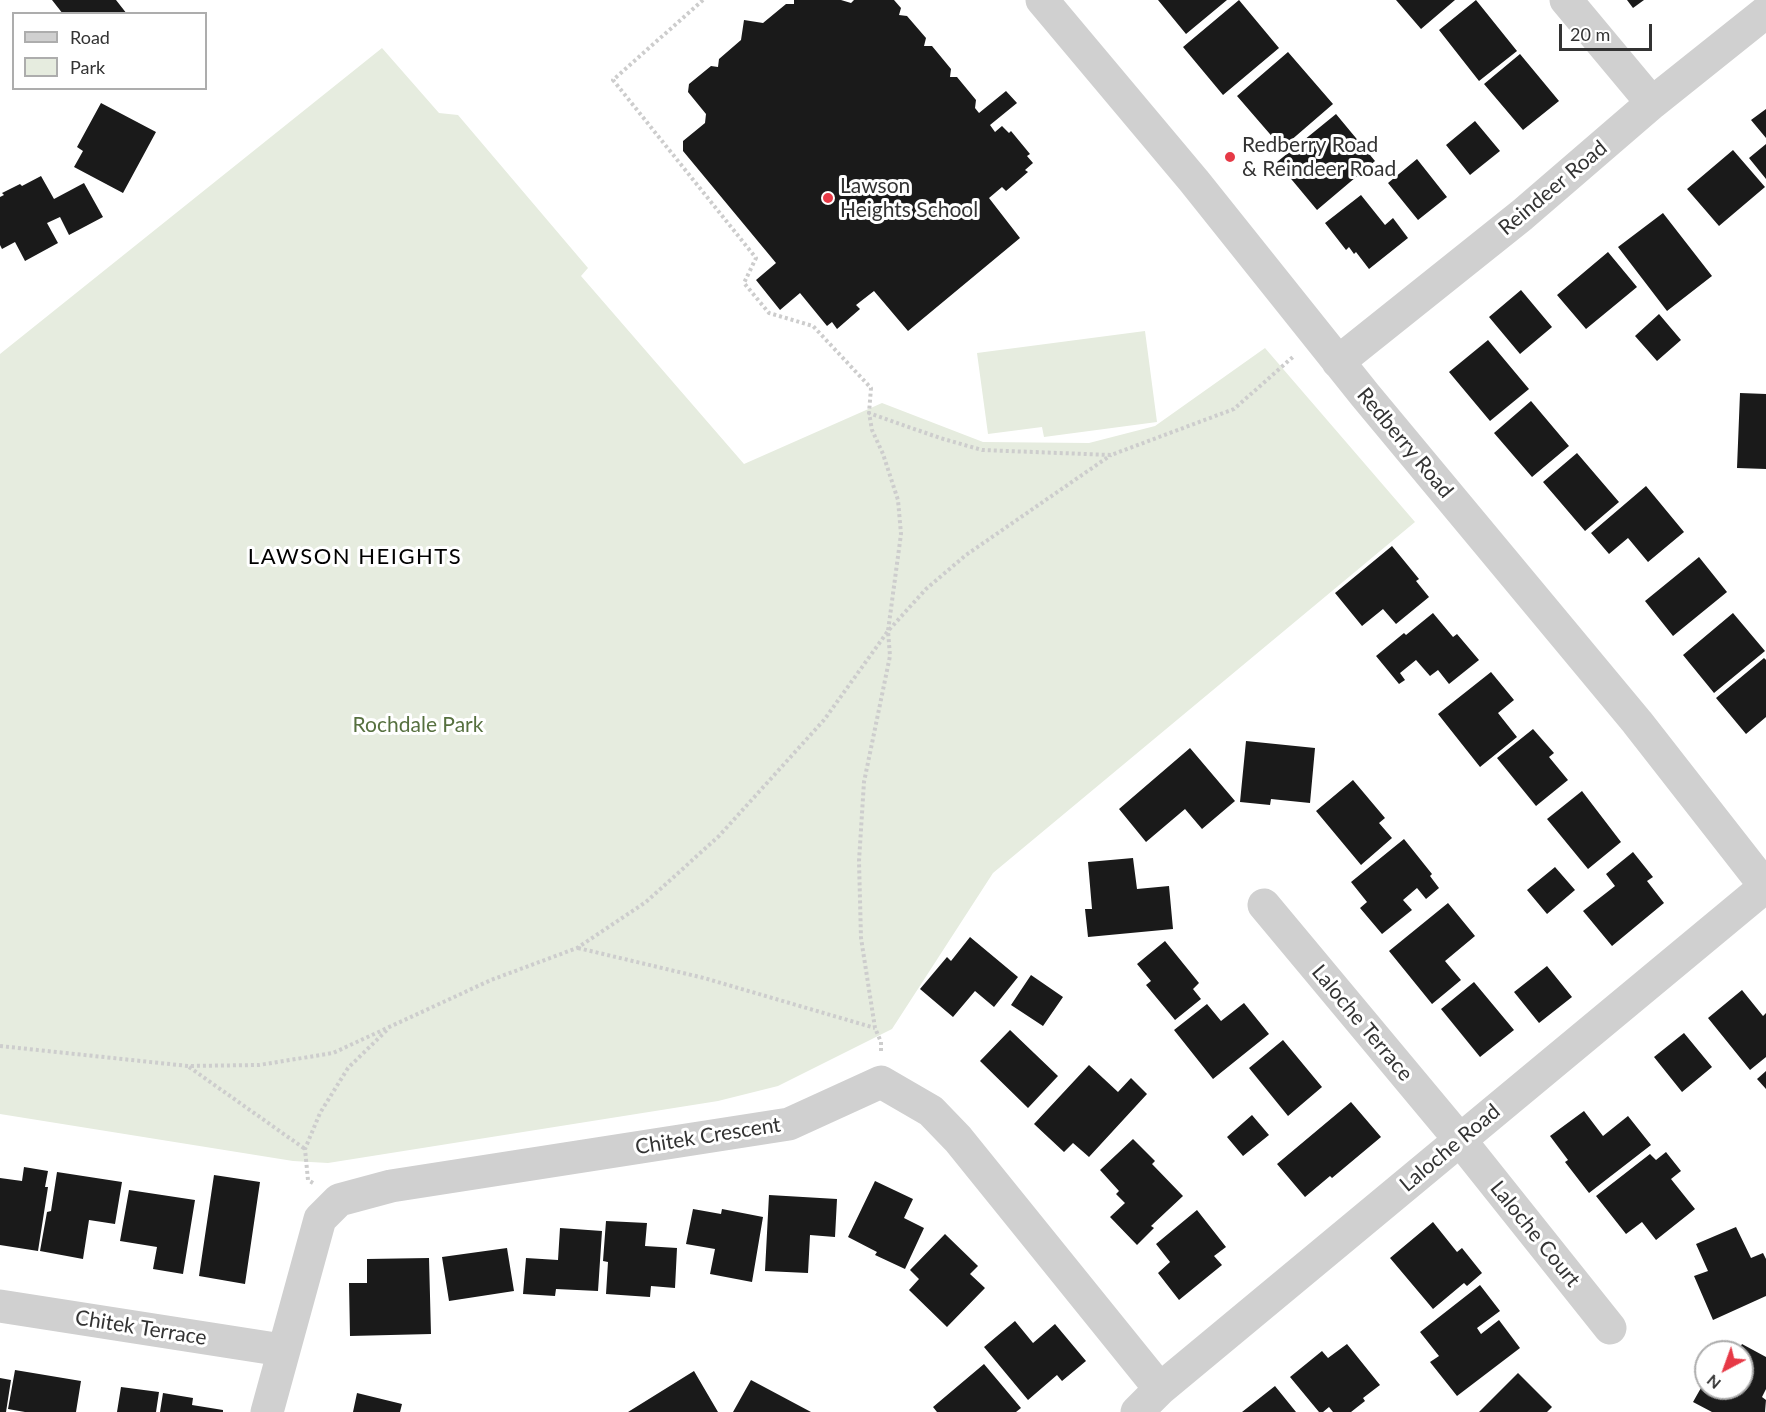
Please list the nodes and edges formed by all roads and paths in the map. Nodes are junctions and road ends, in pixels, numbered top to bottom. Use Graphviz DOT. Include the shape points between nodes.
graph roads {
  1 [pos="703,0"];
  2 [pos="1042,0"];
  3 [pos="1566,0"];
  4 [pos="1766,12"];
  5 [pos="1652,103"];
  6 [pos="1317,336"];
  7 [pos="1338,362"];
  8 [pos="869,413"];
  9 [pos="1111,455"];
  10 [pos="888,631"];
  11 [pos="1766,886"];
  12 [pos="1264,905"];
  13 [pos="577,948"];
  14 [pos="391,1026"];
  15 [pos="875,1028"];
  16 [pos="881,1042"];
  17 [pos="0,1046"];
  18 [pos="188,1066"];
  19 [pos="1460,1140"];
  20 [pos="305,1149"];
  21 [pos="308,1180"];
  22 [pos="0,1306"];
  23 [pos="1610,1328"];
  24 [pos="282,1350"];
  25 [pos="1160,1389"];
  26 [pos="267,1412"];
  27 [pos="1137,1412"];
  1 -- 8 [label="path" via="613,80 756,258 744,283 769,313 813,326 871,388"];
  2 -- 6 [label="street, Redberry Road"];
  3 -- 5 [label="street"];
  4 -- 5 [label="street, Reindeer Road"];
  5 -- 7 [label="street, Reindeer Road"];
  6 -- 7 [label="street, Redberry Road"];
  6 -- 9 [label="path" via="1234,409"];
  7 -- 11 [label="street, Redberry Road" via="1637,722"];
  8 -- 9 [label="path" via="982,450"];
  8 -- 10 [label="path" via="898,500 901,534"];
  9 -- 10 [label="path" via="966,555 926,589"];
  10 -- 13 [label="path" via="824,720 719,836 646,902"];
  10 -- 15 [label="path" via="890,656 864,782 859,861 861,938"];
  11 -- 19 [label="street, Laloche Road"];
  12 -- 19 [label="street, Laloche Terrace"];
  13 -- 14 [label="path" via="492,980"];
  13 -- 15 [label="path" via="704,978"];
  14 -- 18 [label="path" via="333,1053 259,1065"];
  14 -- 20 [label="path" via="348,1068 320,1113"];
  15 -- 16 [label="path"];
  17 -- 18 [label="path"];
  18 -- 20 [label="path"];
  19 -- 23 [label="street, Laloche Court"];
  19 -- 25 [label="street, Laloche Road"];
  20 -- 21 [label="path"];
  22 -- 24 [label="street, Chitek Terrace"];
  24 -- 25 [label="street, Chitek Crescent" via="320,1219 339,1200 391,1186 789,1124 881,1082 931,1111 958,1139"];
  24 -- 26 [label="street, Chitek Crescent"];
  25 -- 27 [label="street, Laloche Road"];
}
